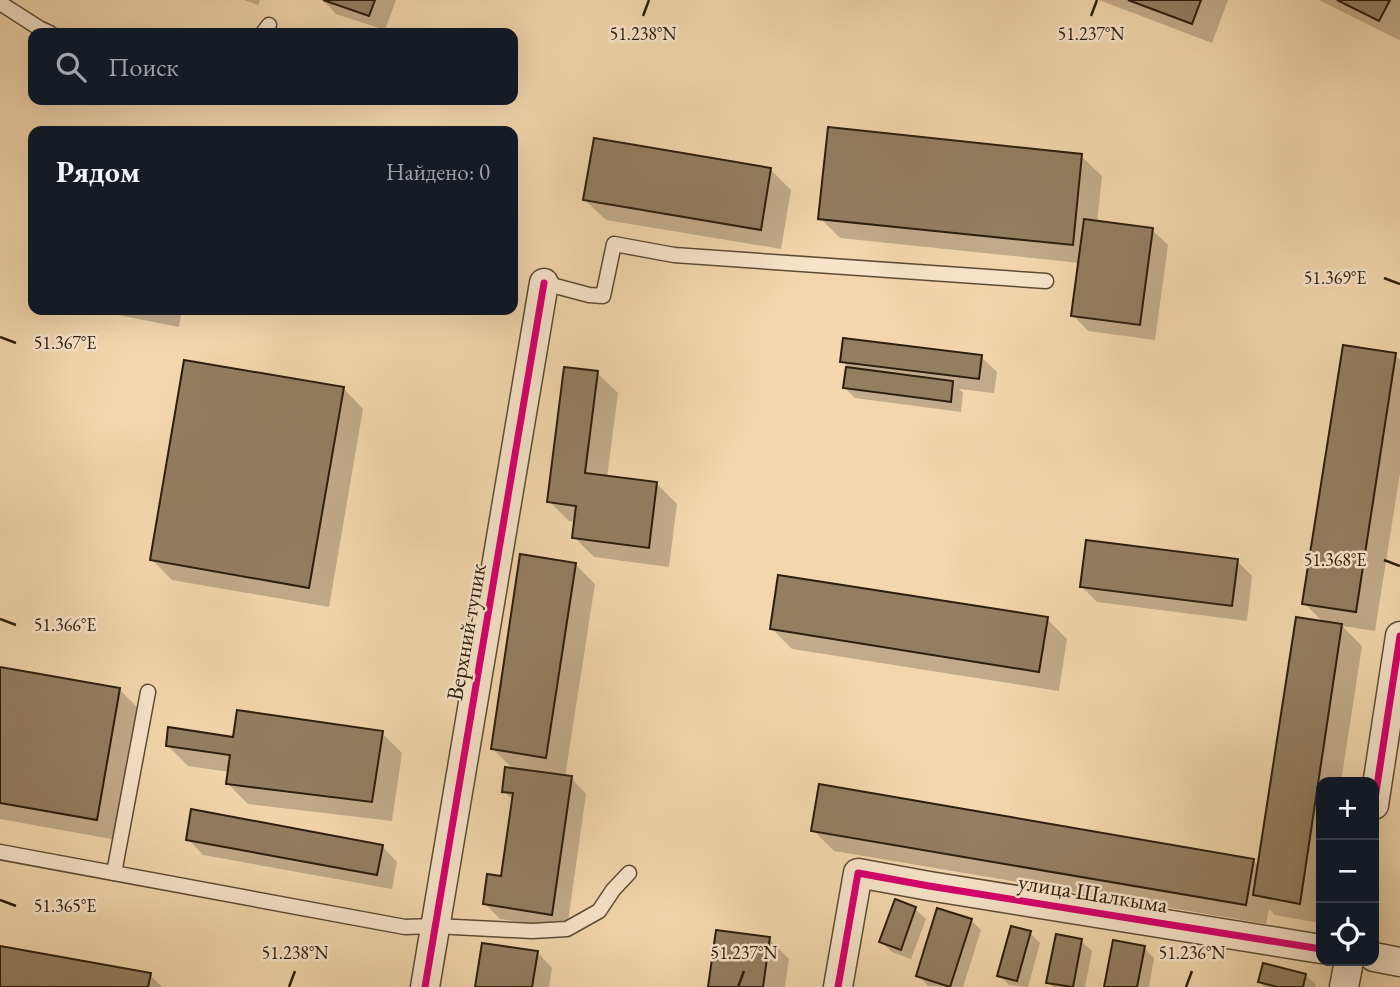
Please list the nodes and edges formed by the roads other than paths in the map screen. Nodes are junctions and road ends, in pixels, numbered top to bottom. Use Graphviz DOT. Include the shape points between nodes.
graph roads {
  1 [pos="0,3"];
  2 [pos="42,28"];
  3 [pos="1046,281"];
  4 [pos="544,283"];
  5 [pos="1400,636"];
  6 [pos="1396,688"];
  7 [pos="148,692"];
  8 [pos="1379,778"];
  9 [pos="0,852"];
  10 [pos="114,873"];
  11 [pos="629,873"];
  12 [pos="435,926"];
  13 [pos="1316,948"];
  14 [pos="1379,958"];
  15 [pos="1400,962"];
  16 [pos="1348,966"];
  17 [pos="425,987"];
  18 [pos="838,987"];
  19 [pos="1344,987"];
  1 -- 2 [label="lane"];
  3 -- 4 [label="lane" via="674,255 614,244 603,296"];
  4 -- 12 [label="street, Верхний тупик"];
  5 -- 6 [label="street"];
  6 -- 8 [label="street"];
  7 -- 10 [label="lane"];
  9 -- 10 [label="lane"];
  10 -- 12 [label="lane" via="405,927"];
  11 -- 12 [label="lane" via="599,911 567,929"];
  12 -- 17 [label="street, Верхний тупик"];
  13 -- 18 [label="street, улица Шалкыма" via="858,873"];
  14 -- 15 [label="street"];
  16 -- 19 [label="street"];
}
